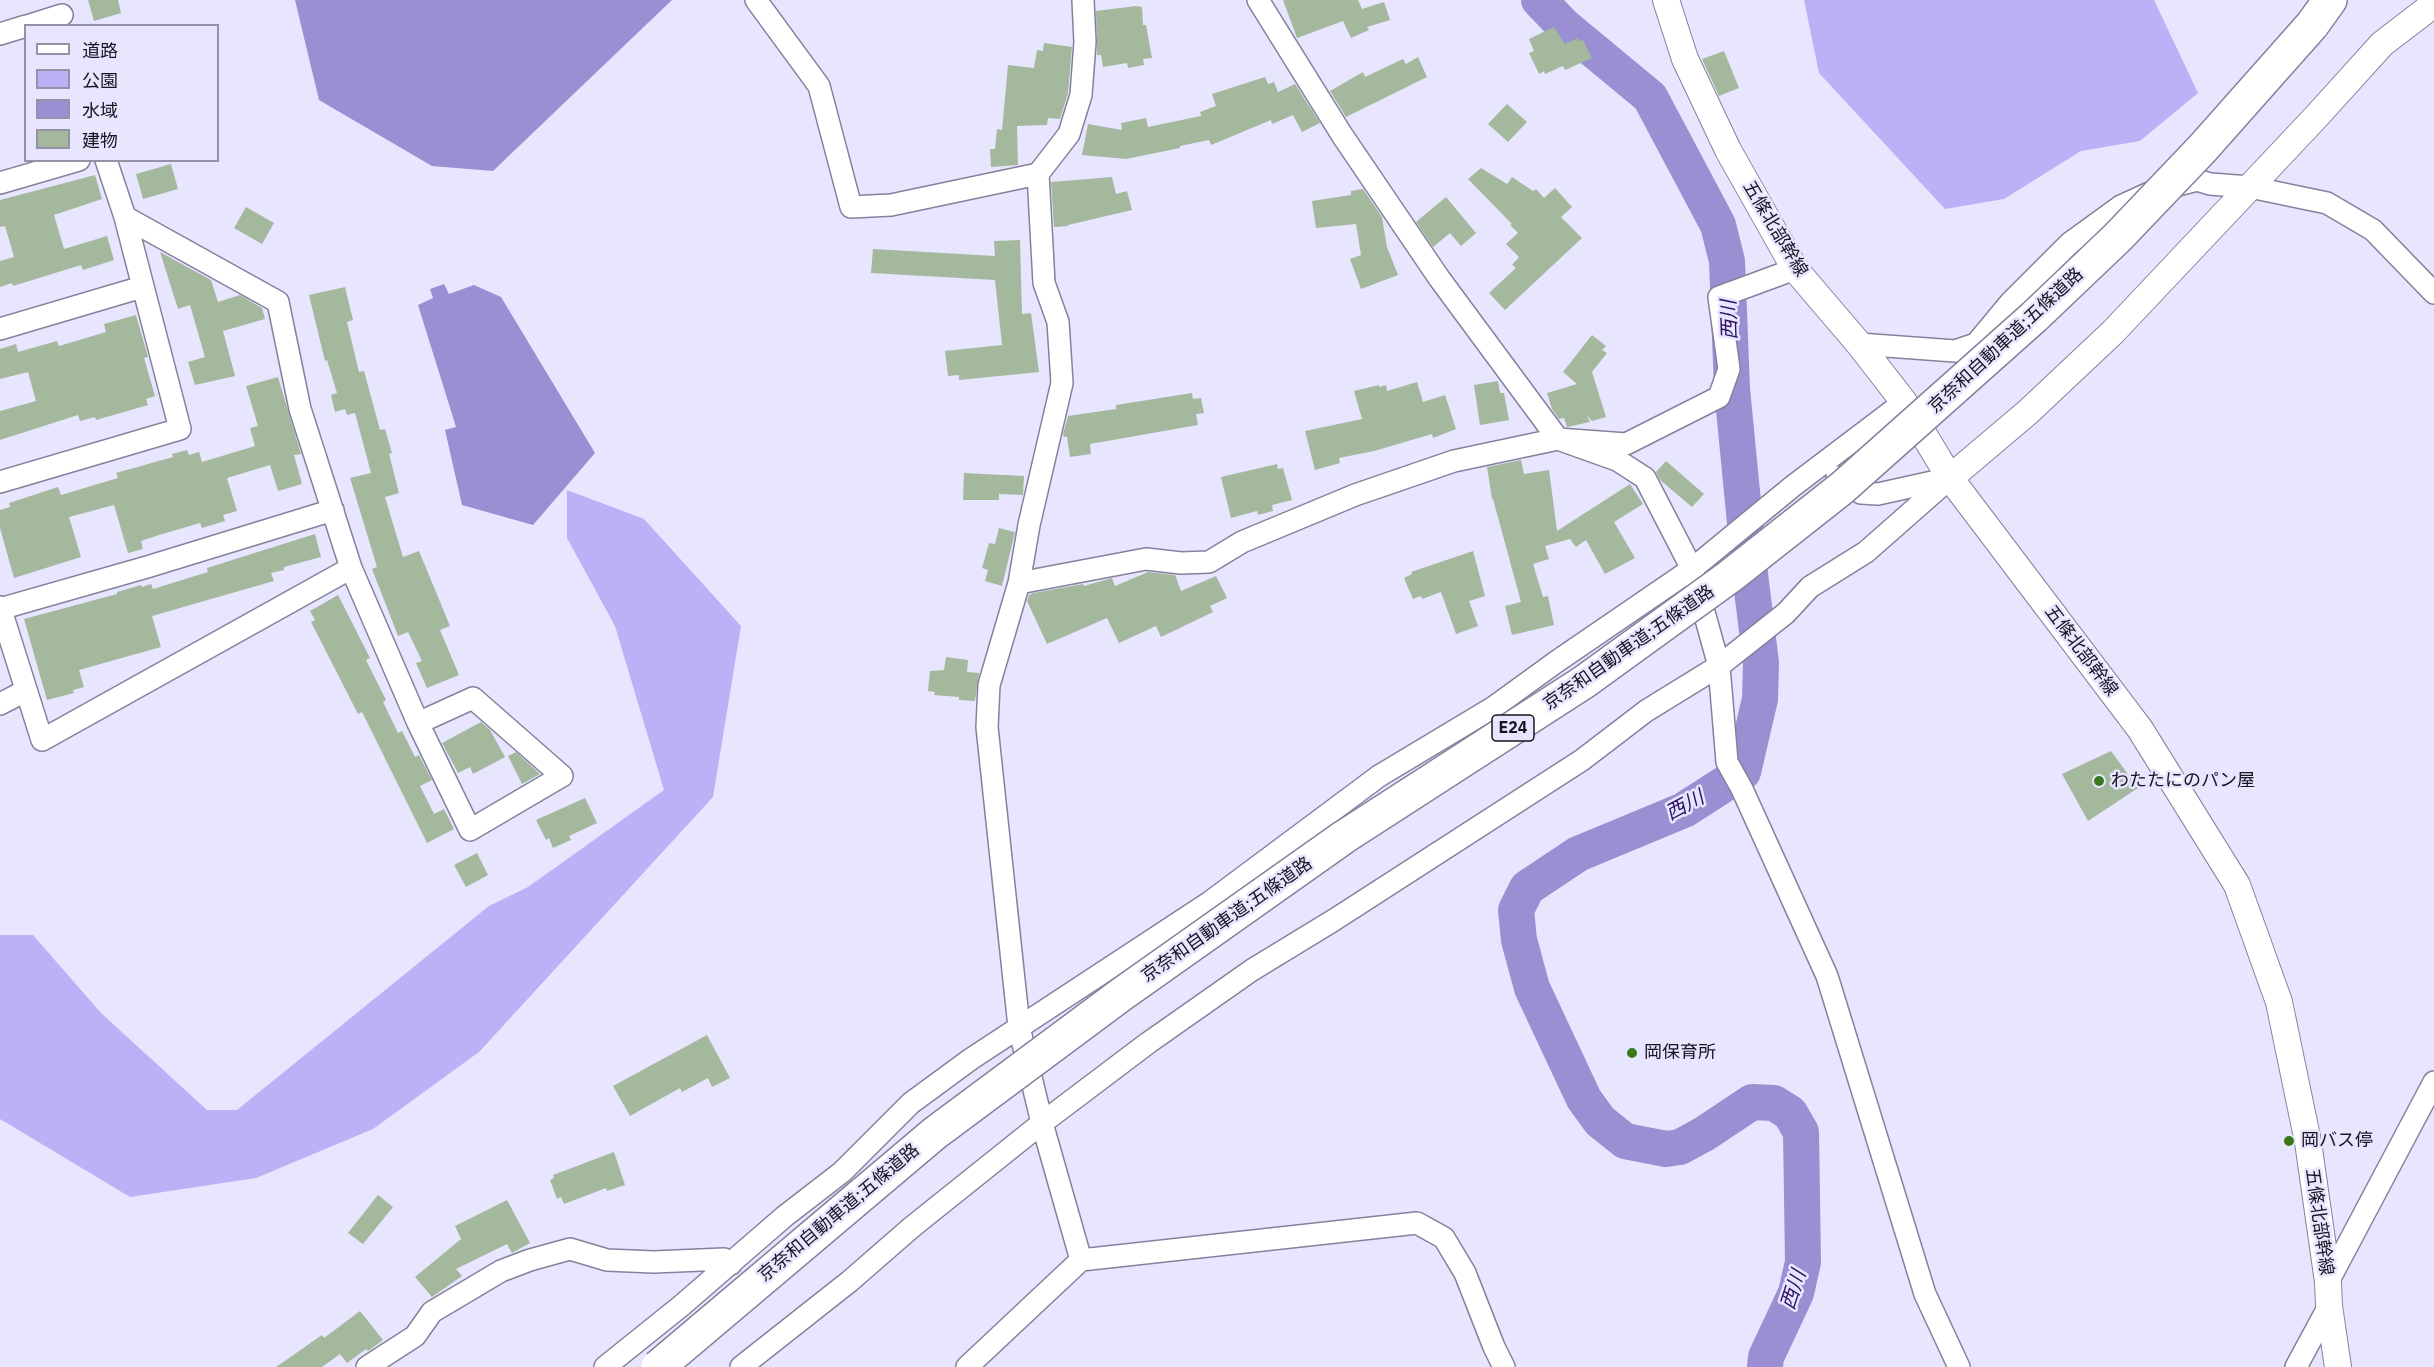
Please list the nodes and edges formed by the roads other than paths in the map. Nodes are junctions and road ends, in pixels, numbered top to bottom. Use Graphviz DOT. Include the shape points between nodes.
graph roads {
  1 [pos="756,0"];
  2 [pos="1083,0"];
  3 [pos="1258,0"];
  4 [pos="1666,0"];
  5 [pos="2434,4"];
  6 [pos="2321,12"];
  7 [pos="61,14"];
  8 [pos="32,24"];
  9 [pos="24,27"];
  10 [pos="0,34"];
  11 [pos="72,162"];
  12 [pos="107,162"];
  13 [pos="1038,174"];
  14 [pos="0,183"];
  15 [pos="2250,187"];
  16 [pos="125,217"];
  17 [pos="1795,269"];
  18 [pos="142,286"];
  19 [pos="2434,293"];
  20 [pos="0,329"];
  21 [pos="1859,344"];
  22 [pos="1904,402"];
  23 [pos="1558,439"];
  24 [pos="1821,465"];
  25 [pos="1950,478"];
  26 [pos="0,482"];
  27 [pos="333,510"];
  28 [pos="351,568"];
  29 [pos="1692,569"];
  30 [pos="1019,583"];
  31 [pos="0,608"];
  32 [pos="1719,666"];
  33 [pos="25,691"];
  34 [pos="0,704"];
  35 [pos="418,723"];
  36 [pos="1019,1027"];
  37 [pos="2434,1082"];
  38 [pos="1042,1123"];
  39 [pos="1082,1260"];
  40 [pos="731,1264"];
  41 [pos="2328,1294"];
  42 [pos="367,1367"];
  43 [pos="605,1367"];
  44 [pos="658,1367"];
  45 [pos="741,1367"];
  46 [pos="966,1367"];
  47 [pos="1504,1367"];
  48 [pos="1959,1367"];
  49 [pos="2296,1367"];
  50 [pos="2338,1367"];
  1 -- 13 [label="street" via="819,86 851,207 891,205"];
  2 -- 13 [label="street" via="1082,95 1069,134"];
  3 -- 23 [label="street" via="1342,135"];
  4 -- 17 [label="street, 五條北部幹線" via="1685,60 1728,150"];
  5 -- 15 [label="street" via="2382,44"];
  6 -- 44 [label="highway, 京奈和自動車道;五條道路 / E24, bridge" via="2210,141 2118,237 2017,333 1842,488 1729,577 1584,682 1344,837 1122,994 935,1133"];
  7 -- 8 [label="street"];
  9 -- 10 [label="street"];
  11 -- 14 [label="street"];
  12 -- 16 [label="street"];
  13 -- 30 [label="street" via="1044,283 1058,322 1062,383"];
  15 -- 19 [label="street" via="2327,203 2373,230"];
  15 -- 21 [label="street" via="2197,180 2154,191 2121,206 2070,243 2010,303 1976,344 1955,351"];
  15 -- 25 [label="street" via="2113,332"];
  16 -- 18 [label="street"];
  16 -- 27 [label="street" via="278,302 300,409"];
  17 -- 21 [label="street, 五條北部幹線"];
  17 -- 23 [label="street" via="1719,297 1729,369 1719,397 1626,444"];
  18 -- 20 [label="street"];
  18 -- 26 [label="street" via="180,429"];
  21 -- 22 [label="street, 五條北部幹線"];
  22 -- 24 [label="street"];
  22 -- 25 [label="street, 五條北部幹線"];
  23 -- 29 [label="street" via="1617,460 1645,478"];
  23 -- 30 [label="street" via="1454,461 1355,495 1242,542 1209,562 1146,559"];
  24 -- 25 [label="street" via="1861,493 1878,494"];
  24 -- 29 [label="street"];
  25 -- 32 [label="street" via="1866,552 1810,587 1786,613"];
  25 -- 41 [label="street, 五條北部幹線" via="2140,729 2237,885 2279,1002 2308,1142"];
  27 -- 28 [label="street"];
  27 -- 31 [label="street"];
  28 -- 33 [label="street" via="42,740"];
  28 -- 35 [label="street"];
  29 -- 32 [label="street"];
  29 -- 36 [label="street" via="1494,707 1379,776 1210,902"];
  30 -- 36 [label="street" via="989,685 987,727"];
  31 -- 33 [label="street"];
  32 -- 38 [label="street" via="1646,711 1582,760 1252,970"];
  32 -- 48 [label="street" via="1726,762 1827,976 1925,1294"];
  33 -- 34 [label="street"];
  35 -- 35 [label="street" via="473,698 562,776 470,830"];
  36 -- 38 [label="street"];
  36 -- 40 [label="street" via="911,1103 842,1172"];
  37 -- 41 [label="street"];
  38 -- 39 [label="street"];
  38 -- 45 [label="street"];
  39 -- 46 [label="street"];
  39 -- 47 [label="street" via="1417,1223 1444,1238 1465,1273"];
  40 -- 42 [label="street" via="724,1259 607,1260 570,1249 530,1260 501,1271 432,1312 415,1336"];
  40 -- 43 [label="street"];
  41 -- 49 [label="street"];
  41 -- 50 [label="street, 五條北部幹線"];
}
